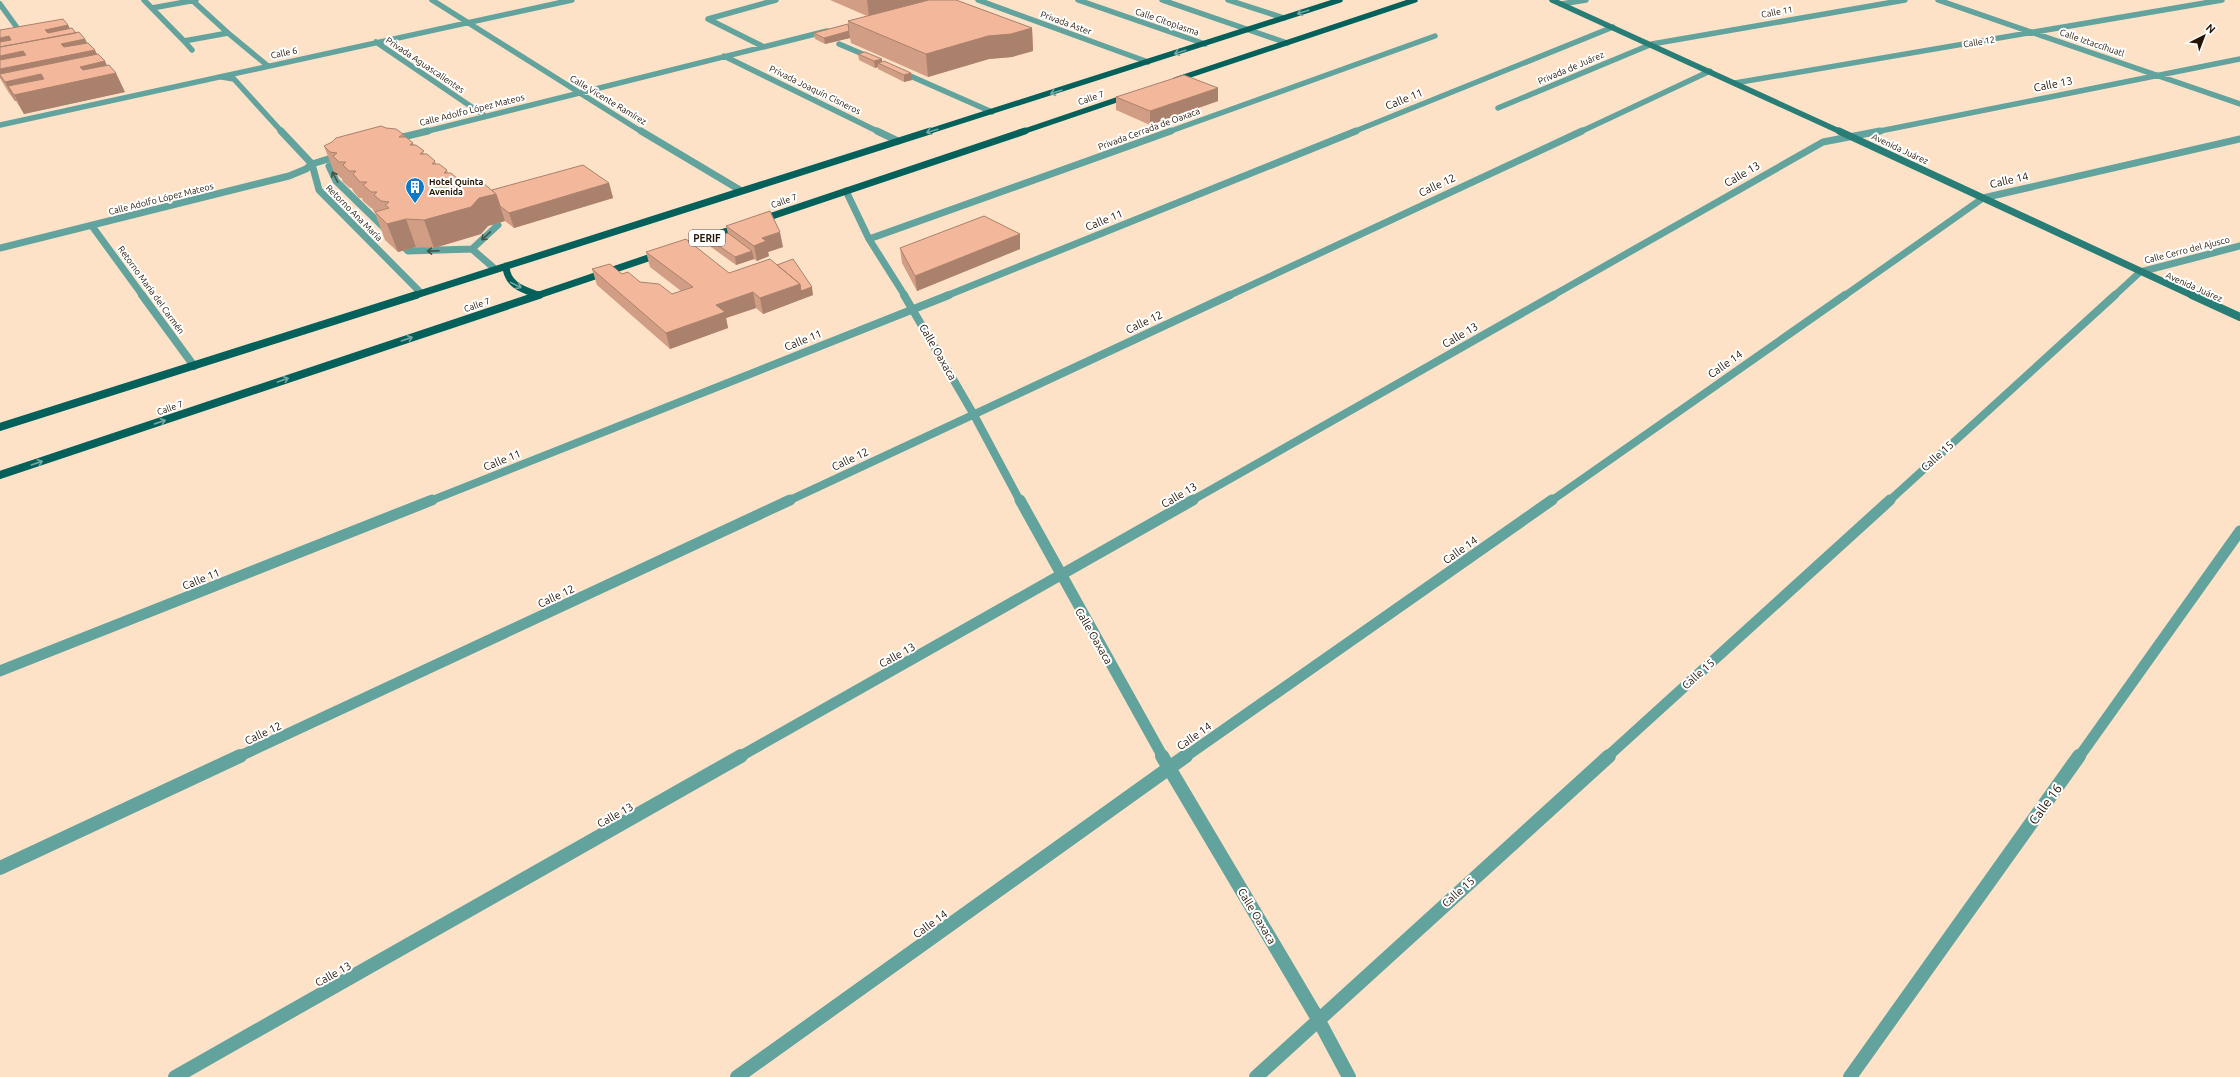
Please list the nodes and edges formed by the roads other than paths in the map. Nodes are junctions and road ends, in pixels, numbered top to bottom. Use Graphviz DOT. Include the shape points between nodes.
graph roads {
  1 [pos="144,0"];
  2 [pos="194,0"];
  3 [pos="432,0"];
  4 [pos="572,0"];
  5 [pos="776,0"];
  6 [pos="978,0"];
  7 [pos="1078,0"];
  8 [pos="1162,0"];
  9 [pos="1228,0"];
  10 [pos="1340,0"];
  11 [pos="1415,0"];
  12 [pos="1552,0"];
  13 [pos="1586,0"];
  14 [pos="1905,0"];
  15 [pos="1938,0"];
  16 [pos="2222,0"];
  17 [pos="0,4"];
  18 [pos="1561,4"];
  19 [pos="152,8"];
  20 [pos="1284,18"];
  21 [pos="467,23"];
  22 [pos="1613,27"];
  23 [pos="18,29"];
  24 [pos="830,30"];
  25 [pos="1248,30"];
  26 [pos="228,33"];
  27 [pos="2034,33"];
  28 [pos="1435,36"];
  29 [pos="184,41"];
  30 [pos="376,42"];
  31 [pos="1287,43"];
  32 [pos="839,44"];
  33 [pos="1206,44"];
  34 [pos="1652,44"];
  35 [pos="762,46"];
  36 [pos="192,50"];
  37 [pos="724,56"];
  38 [pos="2240,59"];
  39 [pos="875,60"];
  40 [pos="1148,62"];
  41 [pos="268,66"];
  42 [pos="889,66"];
  43 [pos="1710,71"];
  44 [pos="219,76"];
  45 [pos="2158,76"];
  46 [pos="1167,83"];
  47 [pos="1735,83"];
  48 [pos="578,93"];
  49 [pos="1137,93"];
  50 [pos="2240,104"];
  51 [pos="1498,108"];
  52 [pos="992,112"];
  53 [pos="485,116"];
  54 [pos="0,125"];
  55 [pos="1851,136"];
  56 [pos="2240,139"];
  57 [pos="898,141"];
  58 [pos="386,142"];
  59 [pos="312,164"];
  60 [pos="740,190"];
  61 [pos="846,191"];
  62 [pos="1983,198"];
  63 [pos="480,210"];
  64 [pos="92,226"];
  65 [pos="869,239"];
  66 [pos="2240,246"];
  67 [pos="0,248"];
  68 [pos="472,249"];
  69 [pos="506,266"];
  70 [pos="495,270"];
  71 [pos="2140,272"];
  72 [pos="421,293"];
  73 [pos="538,295"];
  74 [pos="913,309"];
  75 [pos="2240,317"];
  76 [pos="194,366"];
  77 [pos="974,415"];
  78 [pos="0,427"];
  79 [pos="0,476"];
  80 [pos="2240,531"];
  81 [pos="1061,576"];
  82 [pos="0,671"];
  83 [pos="1169,768"];
  84 [pos="0,868"];
  85 [pos="1318,1019"];
  86 [pos="175,1077"];
  87 [pos="737,1077"];
  88 [pos="1256,1077"];
  89 [pos="1349,1077"];
  90 [pos="1850,1077"];
  1 -- 19 [label="street"];
  2 -- 19 [label="street"];
  2 -- 26 [label="street"];
  3 -- 21 [label="street, Calle Vicente Ramírez"];
  4 -- 21 [label="street, Calle 6"];
  5 -- 35 [label="street" via="708,19"];
  6 -- 40 [label="street, Privada Aster"];
  7 -- 33 [label="street, Calle Citoplasma"];
  8 -- 25 [label="street"];
  9 -- 20 [label="street"];
  10 -- 20 [label="main road, Calle 7, one-way"];
  11 -- 31 [label="main road"];
  12 -- 18 [label="street, Avenida Juárez"];
  13 -- 18 [label="street"];
  14 -- 34 [label="street, Calle 11"];
  15 -- 27 [label="street, Calle Iztaccíhuatl"];
  16 -- 27 [label="street, Calle 12"];
  17 -- 23 [label="street"];
  18 -- 22 [label="street, Avenida Juárez"];
  19 -- 29 [label="street"];
  20 -- 25 [label="main road, Calle 7"];
  21 -- 30 [label="street, Calle 6"];
  21 -- 48 [label="street, Calle Vicente Ramírez"];
  22 -- 34 [label="street, Avenida Juárez"];
  22 -- 74 [label="street, Calle 11"];
  24 -- 35 [label="street, Calle Adolfo López Mateos"];
  25 -- 31 [label="street"];
  25 -- 33 [label="main road, Calle 7"];
  26 -- 29 [label="street"];
  26 -- 41 [label="street"];
  27 -- 45 [label="street, Calle Iztaccíhuatl"];
  27 -- 47 [label="street, Calle 12"];
  28 -- 65 [label="street, Privada Cerrada de Oaxaca"];
  29 -- 36 [label="street"];
  30 -- 41 [label="street, Calle 6"];
  30 -- 53 [label="street, Privada Aguascalientes"];
  31 -- 46 [label="main road"];
  32 -- 39 [label="street"];
  33 -- 40 [label="main road, Calle 7, one-way"];
  34 -- 43 [label="street, Avenida Juárez"];
  34 -- 51 [label="street, Privada de Juárez"];
  35 -- 37 [label="street, Calle Adolfo López Mateos"];
  37 -- 48 [label="street, Calle Adolfo López Mateos"];
  37 -- 57 [label="street, Privada Joaquín Cisneros"];
  38 -- 45 [label="street, Calle 13"];
  40 -- 52 [label="main road, Calle 7, one-way"];
  41 -- 44 [label="street, Calle 6"];
  42 -- 52 [label="street"];
  43 -- 47 [label="street, Avenida Juárez"];
  43 -- 77 [label="street, Calle 12"];
  44 -- 54 [label="street, Calle 6"];
  44 -- 59 [label="street, Retorno Ana María" via="234,79"];
  45 -- 50 [label="street, Calle Iztaccíhuatl"];
  45 -- 55 [label="street, Calle 13"];
  47 -- 55 [label="street, Avenida Juárez"];
  48 -- 53 [label="street, Calle Adolfo López Mateos"];
  48 -- 60 [label="street, Calle Vicente Ramírez"];
  49 -- 61 [label="main road, Calle 7 / PERIF"];
  52 -- 57 [label="main road, Calle 7, one-way"];
  53 -- 58 [label="street, Calle Adolfo López Mateos"];
  55 -- 62 [label="street, Avenida Juárez"];
  55 -- 81 [label="street, Calle 13" via="1823,142"];
  56 -- 62 [label="street, Calle 14"];
  57 -- 60 [label="main road, Calle 7"];
  59 -- 64 [label="street, Calle Adolfo López Mateos" via="289,176"];
  68 -- 59 [label="street, Calle Adolfo López Mateos, one-way" via="408,251 336,180 329,166 351,156"];
  59 -- 72 [label="street, Retorno Ana María" via="318,190"];
  60 -- 69 [label="main road, Calle 7"];
  61 -- 65 [label="street, Calle Oaxaca"];
  61 -- 73 [label="main road, Calle 7 / PERIF"];
  62 -- 71 [label="street, Avenida Juárez"];
  62 -- 83 [label="street, Calle 14"];
  63 -- 68 [label="street, one-way" via="498,225"];
  64 -- 67 [label="street, Calle Adolfo López Mateos"];
  64 -- 76 [label="street, Retorno María del Carmén"];
  65 -- 74 [label="street, Calle Oaxaca"];
  66 -- 71 [label="street, Calle Cerro del Ajusco"];
  68 -- 70 [label="street"];
  69 -- 70 [label="main road, Calle 7"];
  69 -- 73 [label="main road, one-way" via="509,281"];
  70 -- 72 [label="main road, Calle 7"];
  71 -- 75 [label="street, Avenida Juárez"];
  71 -- 85 [label="street, Calle 15"];
  72 -- 76 [label="main road, Calle 7"];
  79 -- 73 [label="main road, Calle 7 / PERIF, one-way"];
  74 -- 77 [label="street, Calle Oaxaca"];
  74 -- 82 [label="street, Calle 11"];
  76 -- 78 [label="main road, Calle 7"];
  77 -- 81 [label="street, Calle Oaxaca"];
  77 -- 84 [label="street, Calle 12"];
  80 -- 90 [label="street, Calle 16"];
  81 -- 83 [label="street, Calle Oaxaca"];
  81 -- 86 [label="street, Calle 13"];
  83 -- 85 [label="street, Calle Oaxaca"];
  83 -- 87 [label="street, Calle 14"];
  85 -- 88 [label="street, Calle 15"];
  85 -- 89 [label="street, Calle Oaxaca"];
}
